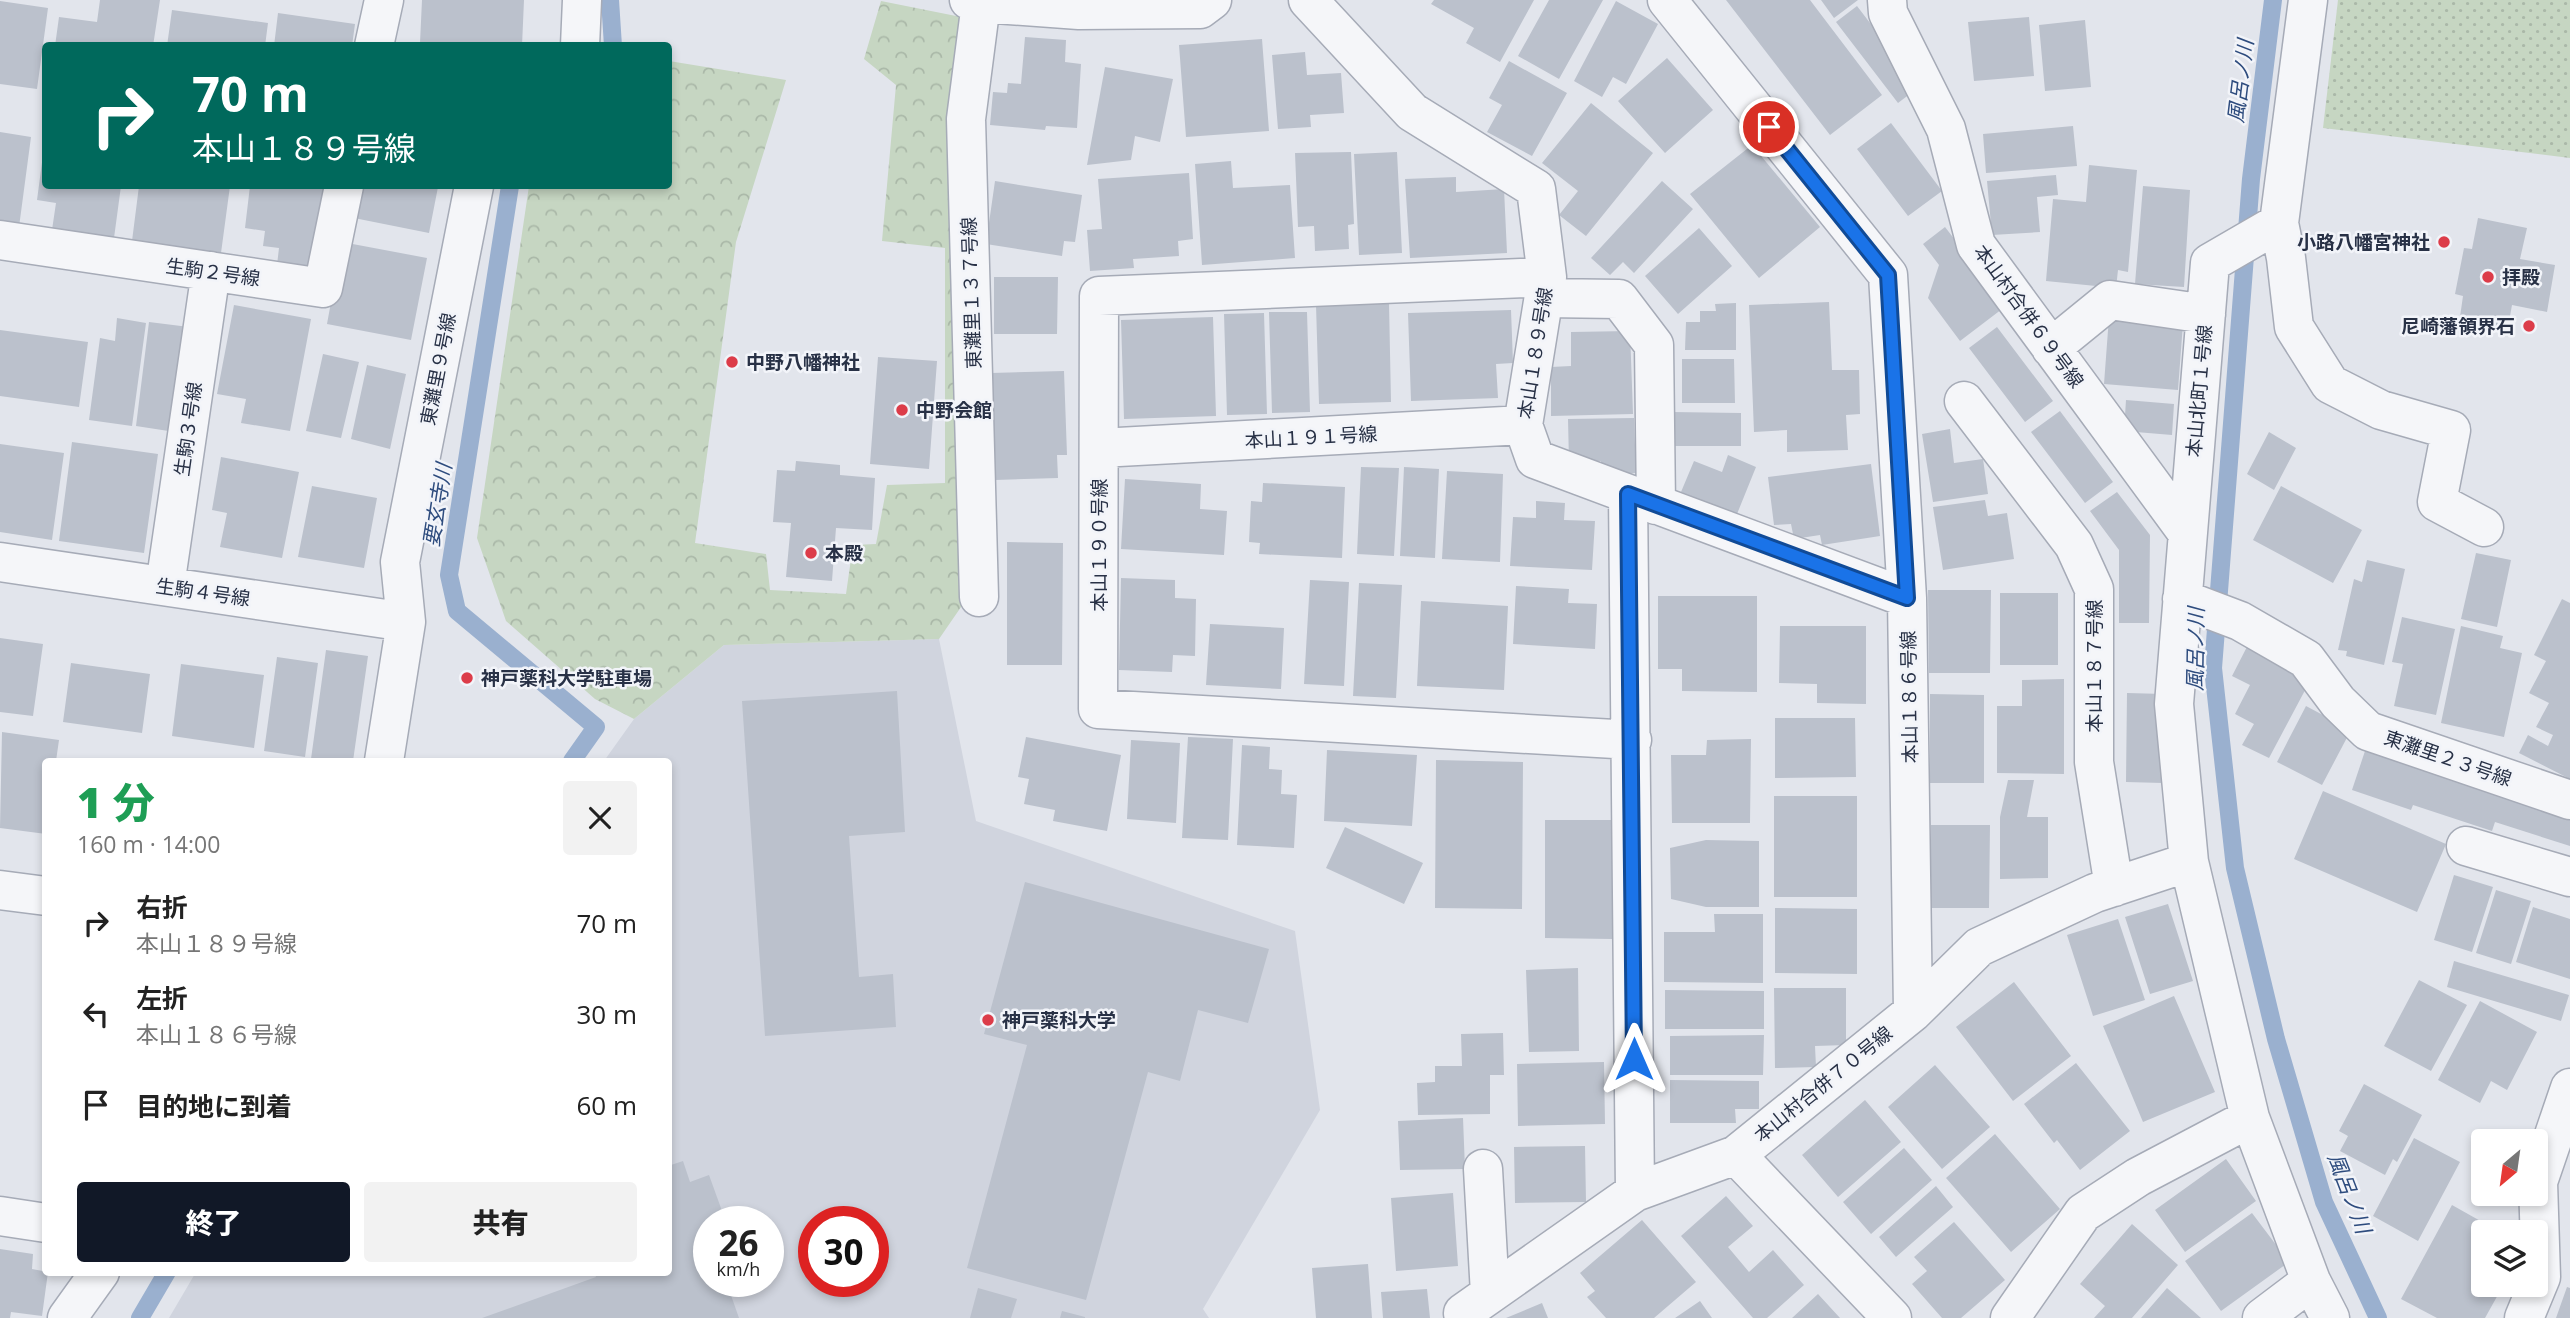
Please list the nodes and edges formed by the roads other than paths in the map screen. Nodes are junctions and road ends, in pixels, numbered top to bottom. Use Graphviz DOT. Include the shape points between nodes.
graph roads {
  1 [pos="384,0"];
  2 [pos="582,0"];
  3 [pos="1212,0"];
  4 [pos="1308,0"];
  5 [pos="1667,0"];
  6 [pos="1887,0"];
  7 [pos="2308,0"];
  8 [pos="975,1"];
  9 [pos="375,42"];
  10 [pos="580,42"];
  11 [pos="343,189"];
  12 [pos="473,189"];
  13 [pos="2270,228"];
  14 [pos="0,240"];
  15 [pos="211,271"];
  16 [pos="1546,287"];
  17 [pos="2206,314"];
  18 [pos="2052,348"];
  19 [pos="1964,401"];
  20 [pos="1523,425"];
  21 [pos="1100,448"];
  22 [pos="1642,500"];
  23 [pos="2484,527"];
  24 [pos="2186,531"];
  25 [pos="0,562"];
  26 [pos="165,586"];
  27 [pos="979,597"];
  28 [pos="1907,598"];
  29 [pos="2182,599"];
  30 [pos="406,622"];
  31 [pos="1632,740"];
  32 [pos="384,758"];
  33 [pos="2570,800"];
  34 [pos="2466,846"];
  35 [pos="2189,862"];
  36 [pos="2570,877"];
  37 [pos="2114,887"];
  38 [pos="0,890"];
  39 [pos="42,895"];
  40 [pos="1913,1012"];
  41 [pos="2570,1088"];
  42 [pos="2249,1118"];
  43 [pos="1736,1155"];
  44 [pos="1483,1168"];
  45 [pos="1635,1192"];
  46 [pos="0,1216"];
  47 [pos="42,1222"];
  48 [pos="2555,1246"];
  49 [pos="97,1276"];
  50 [pos="2311,1281"];
  51 [pos="1477,1306"];
  52 [pos="67,1318"];
  53 [pos="1892,1318"];
  54 [pos="2010,1318"];
  55 [pos="2262,1318"];
  56 [pos="2330,1318"];
  57 [pos="2524,1318"];
  1 -- 9 [label="street"];
  2 -- 10 [label="street"];
  3 -- 8 [label="street" via="1200,9 1079,10"];
  4 -- 16 [label="street, 本山１８９号線" via="1412,112 1536,189"];
  5 -- 28 [label="street, 本山１８６号線" via="1888,275"];
  6 -- 18 [label="street, 本山村合併６９号線" via="1888,13 1946,129 1976,245"];
  7 -- 13 [label="street"];
  8 -- 27 [label="street, 東灘里１３７号線" via="966,119"];
  11 -- 15 [label="street, 生駒２号線" via="323,288"];
  12 -- 30 [label="street, 東灘里９号線" via="400,562"];
  13 -- 17 [label="street, 本山北町１号線" via="2210,263"];
  13 -- 23 [label="street" via="2286,258 2294,327 2330,384 2381,410 2451,430 2437,502"];
  14 -- 15 [label="street, 生駒２号線"];
  15 -- 26 [label="street, 生駒３号線"];
  16 -- 20 [label="street, 本山１８９号線"];
  16 -- 21 [label="street, 本山１９０号線" via="1099,296"];
  16 -- 22 [label="street" via="1619,299 1654,345 1655,429"];
  17 -- 18 [label="street" via="2110,300"];
  17 -- 24 [label="street, 本山北町１号線"];
  18 -- 24 [label="street, 本山村合併６９号線"];
  19 -- 37 [label="street, 本山１８７号線" via="2074,545 2094,589 2094,762"];
  20 -- 21 [label="street, 本山１９１号線"];
  20 -- 22 [label="street, 本山１８９号線" via="1535,459"];
  21 -- 31 [label="street, 本山１９０号線" via="1098,709"];
  22 -- 28 [label="street, 本山１８９号線"];
  22 -- 31 [label="street"];
  24 -- 29 [label="street, 本山北町１号線"];
  25 -- 26 [label="street, 生駒４号線"];
  26 -- 30 [label="street, 生駒４号線"];
  28 -- 40 [label="street, 本山１８６号線"];
  29 -- 33 [label="street, 東灘里２３号線" via="2240,621 2306,659 2338,702 2368,731"];
  29 -- 35 [label="street, 本山北町１号線" via="2174,705"];
  30 -- 32 [label="street, 東灘里９号線"];
  31 -- 45 [label="street"];
  34 -- 36 [label="street"];
  35 -- 37 [label="street, 本山村合併７０号線"];
  35 -- 42 [label="street, 本山北町１号線"];
  37 -- 40 [label="street, 本山村合併７０号線" via="1979,947"];
  38 -- 39 [label="street"];
  40 -- 43 [label="street, 本山村合併７０号線"];
  41 -- 48 [label="street" via="2538,1182"];
  42 -- 50 [label="street, 本山北町１号線"];
  42 -- 54 [label="street" via="2138,1177 2083,1213"];
  43 -- 45 [label="street, 本山村合併７０号線"];
  43 -- 53 [label="street"];
  44 -- 51 [label="street"];
  45 -- 51 [label="street, 本山村合併７０号線"];
  46 -- 47 [label="street"];
  48 -- 57 [label="street"];
  49 -- 52 [label="street"];
  50 -- 55 [label="street"];
  50 -- 56 [label="street, 本山北町１号線"];
}
